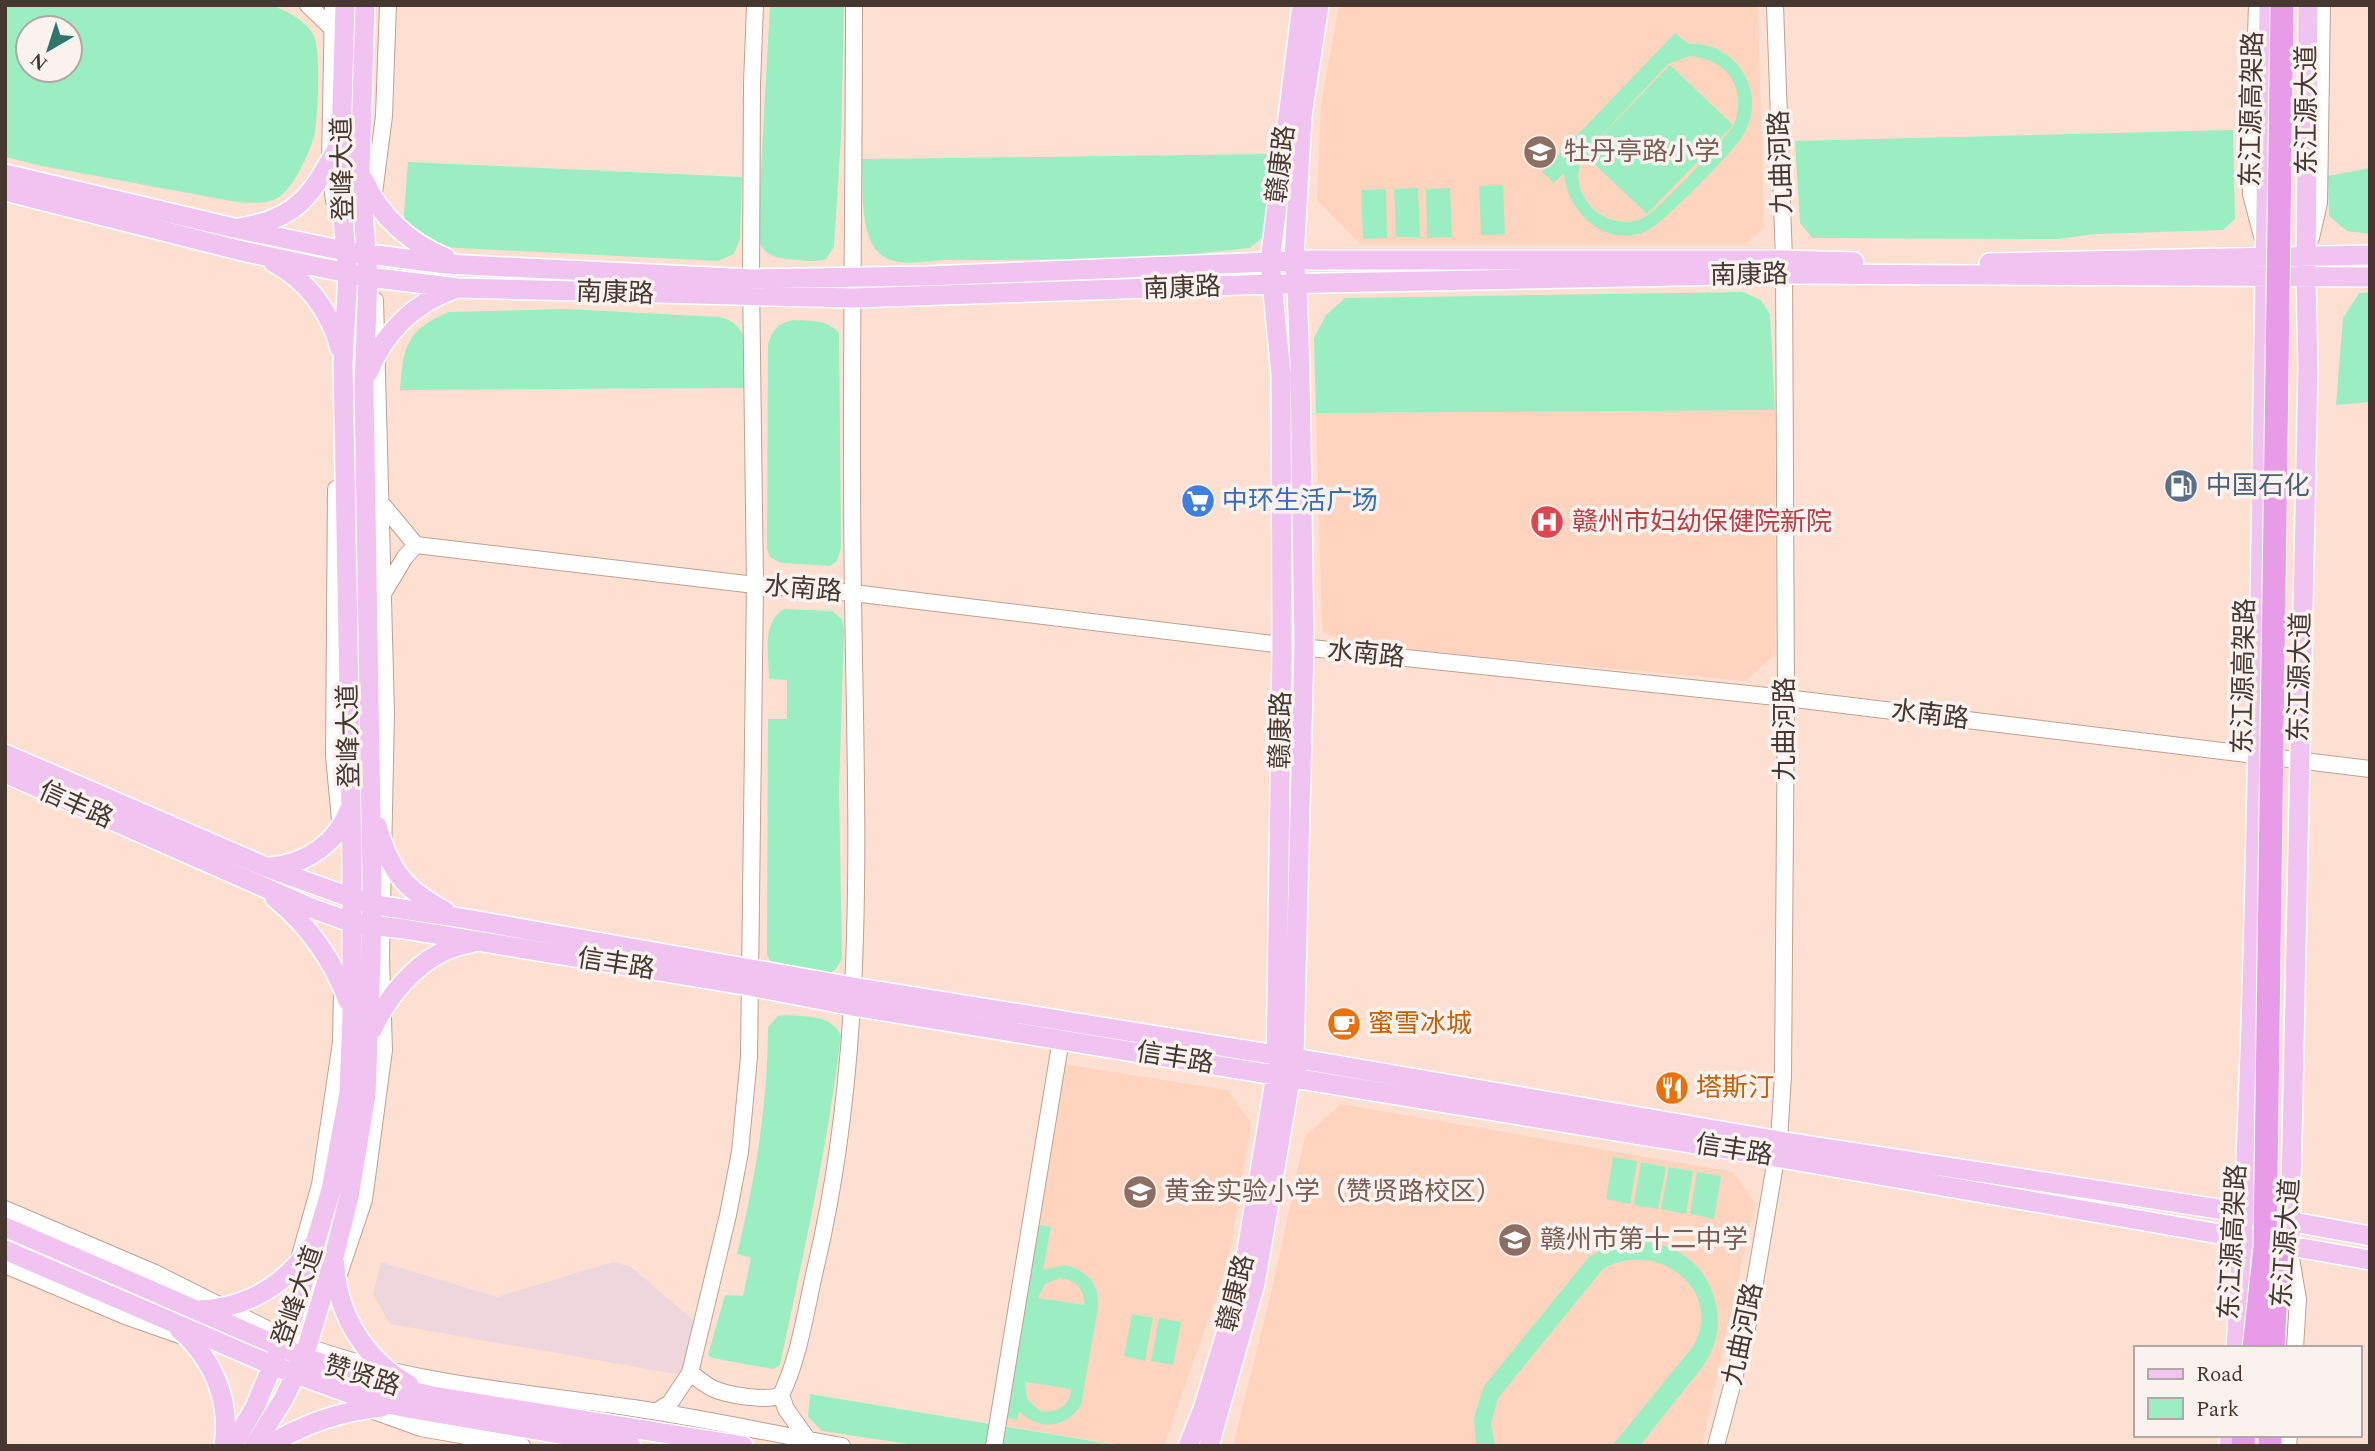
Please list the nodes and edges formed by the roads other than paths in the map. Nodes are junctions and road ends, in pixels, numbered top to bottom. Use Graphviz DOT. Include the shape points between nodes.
graph roads {
  1 [pos="308,5"];
  2 [pos="333,5"];
  3 [pos="345,5"];
  4 [pos="365,5"];
  5 [pos="388,5"];
  6 [pos="755,5"];
  7 [pos="854,5"];
  8 [pos="1302,5"];
  9 [pos="1319,5"];
  10 [pos="1775,5"];
  11 [pos="2257,5"];
  12 [pos="2269,5"];
  13 [pos="2282,5"];
  14 [pos="2297,5"];
  15 [pos="2308,5"];
  16 [pos="2322,5"];
  17 [pos="333,29"];
  18 [pos="341,143"];
  19 [pos="330,163"];
  20 [pos="360,171"];
  21 [pos="5,174"];
  22 [pos="5,191"];
  23 [pos="373,197"];
  24 [pos="234,228"];
  25 [pos="342,250"];
  26 [pos="242,251"];
  27 [pos="370,254"];
  28 [pos="2370,255"];
  29 [pos="2267,257"];
  30 [pos="2306,257"];
  31 [pos="1294,260"];
  32 [pos="1270,262"];
  33 [pos="474,266"];
  34 [pos="1784,267"];
  35 [pos="344,272"];
  36 [pos="853,276"];
  37 [pos="2370,277"];
  38 [pos="371,278"];
  39 [pos="2266,278"];
  40 [pos="2306,278"];
  41 [pos="1274,284"];
  42 [pos="1297,285"];
  43 [pos="458,288"];
  44 [pos="752,288"];
  45 [pos="853,299"];
  46 [pos="335,332"];
  47 [pos="377,353"];
  48 [pos="343,362"];
  49 [pos="364,387"];
  50 [pos="382,503"];
  51 [pos="416,545"];
  52 [pos="755,584"];
  53 [pos="384,592"];
  54 [pos="853,593"];
  55 [pos="1282,645"];
  56 [pos="1304,647"];
  57 [pos="1786,698"];
  58 [pos="5,754"];
  59 [pos="2258,755"];
  60 [pos="2298,761"];
  61 [pos="2370,769"];
  62 [pos="7,778"];
  63 [pos="351,807"];
  64 [pos="371,811"];
  65 [pos="341,827"];
  66 [pos="384,850"];
  67 [pos="267,867"];
  68 [pos="258,885"];
  69 [pos="362,901"];
  70 [pos="455,916"];
  71 [pos="362,924"];
  72 [pos="479,941"];
  73 [pos="750,978"];
  74 [pos="342,986"];
  75 [pos="853,996"];
  76 [pos="383,1009"];
  77 [pos="352,1014"];
  78 [pos="368,1038"];
  79 [pos="1060,1039"];
  80 [pos="1285,1066"];
  81 [pos="1778,1149"];
  82 [pos="5,1209"];
  83 [pos="2245,1213"];
  84 [pos="2291,1222"];
  85 [pos="322,1224"];
  86 [pos="5,1227"];
  87 [pos="2370,1236"];
  88 [pos="2243,1237"];
  89 [pos="2289,1247"];
  90 [pos="5,1250"];
  91 [pos="334,1257"];
  92 [pos="2370,1260"];
  93 [pos="5,1265"];
  94 [pos="297,1265"];
  95 [pos="336,1282"];
  96 [pos="221,1308"];
  97 [pos="198,1310"];
  98 [pos="158,1315"];
  99 [pos="190,1339"];
  100 [pos="2236,1346"];
  101 [pos="2254,1346"];
  102 [pos="2275,1346"];
  103 [pos="2275,1346"];
  104 [pos="2295,1346"];
  105 [pos="278,1355"];
  106 [pos="300,1364"];
  107 [pos="386,1369"];
  108 [pos="690,1373"];
  109 [pos="781,1395"];
  110 [pos="432,1396"];
  111 [pos="367,1408"];
  112 [pos="413,1409"];
  113 [pos="657,1411"];
  114 [pos="808,1440"];
  115 [pos="1200,1441"];
  116 [pos="224,1446"];
  117 [pos="232,1446"];
  118 [pos="254,1446"];
  119 [pos="268,1446"];
  120 [pos="522,1446"];
  121 [pos="631,1446"];
  122 [pos="743,1446"];
  123 [pos="842,1446"];
  124 [pos="995,1446"];
  125 [pos="1716,1446"];
  1 -- 17 [label="street"];
  2 -- 17 [label="street"];
  3 -- 18 [label="main road, 登峰大道"];
  4 -- 20 [label="main road, 登峰大道"];
  5 -- 23 [label="street" via="384,116"];
  6 -- 44 [label="street"];
  7 -- 36 [label="street"];
  8 -- 32 [label="main road, 赣康路"];
  9 -- 31 [label="main road, 赣康路" via="1303,116"];
  10 -- 34 [label="street, 九曲河路"];
  11 -- 29 [label="street" via="2251,194"];
  12 -- 29 [label="main road, 东江源大道"];
  13 -- 101 [label="highway, 东江源高架路, bridge" via="2264,1247"];
  14 -- 102 [label="highway, 东江源高架路, bridge"];
  15 -- 30 [label="main road, 东江源大道"];
  16 -- 30 [label="street" via="2319,204"];
  17 -- 19 [label="street"];
  18 -- 19 [label="main road"];
  18 -- 25 [label="main road, 登峰大道"];
  19 -- 24 [label="main road" via="312,192 292,209 270,221"];
  19 -- 25 [label="street"];
  20 -- 23 [label="main road"];
  20 -- 27 [label="main road, 登峰大道"];
  21 -- 24 [label="main road, 南康路"];
  22 -- 26 [label="main road, 南康路"];
  23 -- 27 [label="street"];
  23 -- 33 [label="main road" via="393,223 417,243"];
  24 -- 25 [label="main road, 南康路"];
  25 -- 27 [label="main road, 南康路"];
  25 -- 35 [label="main road, 登峰大道"];
  26 -- 35 [label="main road, 南康路"];
  26 -- 46 [label="main road" via="268,259 301,282 319,302"];
  27 -- 33 [label="main road, 南康路"];
  27 -- 38 [label="main road, 登峰大道"];
  28 -- 30 [label="main road, 南康路"];
  29 -- 30 [label="main road, 南康路"];
  29 -- 34 [label="main road, 南康路"];
  29 -- 39 [label="main road, 东江源大道"];
  30 -- 40 [label="main road, 东江源大道"];
  31 -- 32 [label="main road, 南康路"];
  31 -- 34 [label="main road, 南康路"];
  31 -- 42 [label="main road, 赣康路"];
  32 -- 36 [label="main road, 南康路"];
  32 -- 41 [label="main road, 赣康路"];
  33 -- 44 [label="main road, 南康路"];
  34 -- 39 [label="main road, 南康路"];
  34 -- 42 [label="main road, 南康路"];
  34 -- 57 [label="street, 九曲河路"];
  35 -- 38 [label="main road, 南康路"];
  35 -- 46 [label="street"];
  35 -- 48 [label="main road, 登峰大道"];
  36 -- 44 [label="main road, 南康路"];
  36 -- 45 [label="street"];
  37 -- 40 [label="main road, 南康路"];
  38 -- 43 [label="main road, 南康路"];
  38 -- 47 [label="street"];
  38 -- 49 [label="main road, 登峰大道"];
  39 -- 40 [label="main road, 南康路"];
  39 -- 59 [label="main road, 东江源大道"];
  40 -- 60 [label="main road, 东江源大道"];
  41 -- 42 [label="main road, 南康路"];
  41 -- 45 [label="main road, 南康路"];
  41 -- 55 [label="main road, 赣康路" via="1281,374"];
  42 -- 56 [label="main road, 赣康路"];
  43 -- 44 [label="main road, 南康路"];
  43 -- 47 [label="main road" via="409,314"];
  44 -- 45 [label="main road, 南康路"];
  44 -- 52 [label="street"];
  45 -- 54 [label="street"];
  46 -- 48 [label="main road"];
  46 -- 65 [label="street" via="334,756"];
  47 -- 49 [label="main road"];
  47 -- 50 [label="street"];
  48 -- 63 [label="main road, 登峰大道"];
  49 -- 64 [label="main road, 登峰大道"];
  50 -- 51 [label="street"];
  50 -- 53 [label="street"];
  51 -- 52 [label="street, 水南路"];
  51 -- 53 [label="street"];
  52 -- 54 [label="street, 水南路"];
  52 -- 73 [label="street"];
  53 -- 66 [label="street"];
  54 -- 55 [label="street, 水南路"];
  54 -- 75 [label="street" via="858,813"];
  55 -- 56 [label="street, 水南路"];
  55 -- 80 [label="main road, 赣康路"];
  56 -- 57 [label="street, 水南路"];
  56 -- 80 [label="main road, 赣康路"];
  57 -- 59 [label="street, 水南路"];
  57 -- 81 [label="street, 九曲河路" via="1783,1076"];
  58 -- 67 [label="main road, 信丰路"];
  59 -- 60 [label="street, 水南路"];
  59 -- 83 [label="main road, 东江源大道"];
  60 -- 61 [label="street, 水南路"];
  60 -- 84 [label="main road, 东江源大道"];
  62 -- 68 [label="main road, 信丰路"];
  63 -- 65 [label="main road"];
  63 -- 69 [label="main road, 登峰大道"];
  64 -- 66 [label="main road"];
  64 -- 69 [label="main road, 登峰大道"];
  65 -- 67 [label="main road" via="310,856"];
  65 -- 69 [label="street" via="345,873"];
  66 -- 69 [label="street"];
  66 -- 70 [label="main road" via="411,891"];
  67 -- 69 [label="main road, 信丰路"];
  68 -- 71 [label="main road, 信丰路"];
  68 -- 74 [label="main road" via="307,929"];
  69 -- 70 [label="main road, 信丰路"];
  69 -- 71 [label="main road, 登峰大道"];
  69 -- 71 [label="street"];
  70 -- 73 [label="main road, 信丰路"];
  71 -- 72 [label="main road, 信丰路"];
  71 -- 74 [label="street"];
  71 -- 76 [label="street"];
  71 -- 77 [label="main road, 登峰大道"];
  71 -- 78 [label="main road, 登峰大道" via="371,961"];
  72 -- 73 [label="main road, 信丰路"];
  72 -- 76 [label="main road" via="426,962"];
  73 -- 75 [label="main road, 信丰路"];
  73 -- 108 [label="street" via="749,1057 740,1153"];
  74 -- 77 [label="main road"];
  74 -- 94 [label="street" via="341,1042 320,1185"];
  75 -- 79 [label="main road, 信丰路"];
  75 -- 80 [label="main road, 信丰路"];
  75 -- 109 [label="street" via="846,1103 832,1199"];
  76 -- 78 [label="main road"];
  76 -- 95 [label="street" via="384,1050 364,1200"];
  77 -- 85 [label="main road, 登峰大道" via="349,1093"];
  78 -- 91 [label="main road, 登峰大道" via="366,1095"];
  79 -- 80 [label="main road, 信丰路"];
  79 -- 124 [label="street"];
  80 -- 81 [label="main road, 信丰路"];
  80 -- 115 [label="main road, 赣康路" via="1242,1281"];
  81 -- 83 [label="main road, 信丰路"];
  81 -- 88 [label="main road, 信丰路"];
  81 -- 125 [label="street, 九曲河路" via="1747,1329"];
  82 -- 96 [label="street" via="153,1272"];
  83 -- 84 [label="main road, 信丰路"];
  83 -- 88 [label="main road, 东江源大道"];
  84 -- 87 [label="main road, 信丰路"];
  84 -- 89 [label="main road, 东江源大道"];
  85 -- 94 [label="main road"];
  85 -- 105 [label="main road, 登峰大道"];
  86 -- 97 [label="main road, 赞贤路"];
  88 -- 89 [label="main road, 信丰路"];
  88 -- 100 [label="main road, 东江源大道"];
  89 -- 92 [label="main road, 信丰路"];
  89 -- 103 [label="main road, 东江源大道"];
  89 -- 104 [label="street" via="2298,1299"];
  90 -- 98 [label="main road, 赞贤路"];
  91 -- 95 [label="main road"];
  91 -- 106 [label="main road, 登峰大道"];
  93 -- 99 [label="street"];
  94 -- 96 [label="main road" via="264,1292"];
  95 -- 107 [label="main road" via="350,1324"];
  96 -- 97 [label="main road"];
  96 -- 105 [label="street"];
  97 -- 105 [label="main road, 赞贤路"];
  98 -- 99 [label="main road"];
  98 -- 105 [label="main road, 赞贤路"];
  99 -- 105 [label="street"];
  99 -- 116 [label="main road" via="208,1362 219,1387 225,1412"];
  105 -- 106 [label="main road, 赞贤路"];
  105 -- 117 [label="main road, 登峰大道"];
  106 -- 107 [label="street"];
  106 -- 110 [label="main road, 赞贤路"];
  106 -- 111 [label="street"];
  106 -- 112 [label="main road, 赞贤路" via="365,1399"];
  106 -- 118 [label="main road, 登峰大道"];
  107 -- 110 [label="main road"];
  107 -- 113 [label="street"];
  108 -- 109 [label="street" via="723,1392"];
  108 -- 113 [label="street" via="678,1394"];
  109 -- 114 [label="street"];
  110 -- 122 [label="main road, 赞贤路"];
  111 -- 112 [label="main road"];
  111 -- 119 [label="main road" via="310,1424"];
  111 -- 120 [label="street" via="421,1428"];
  112 -- 121 [label="main road, 赞贤路"];
  113 -- 114 [label="street"];
  114 -- 123 [label="street"];
}
